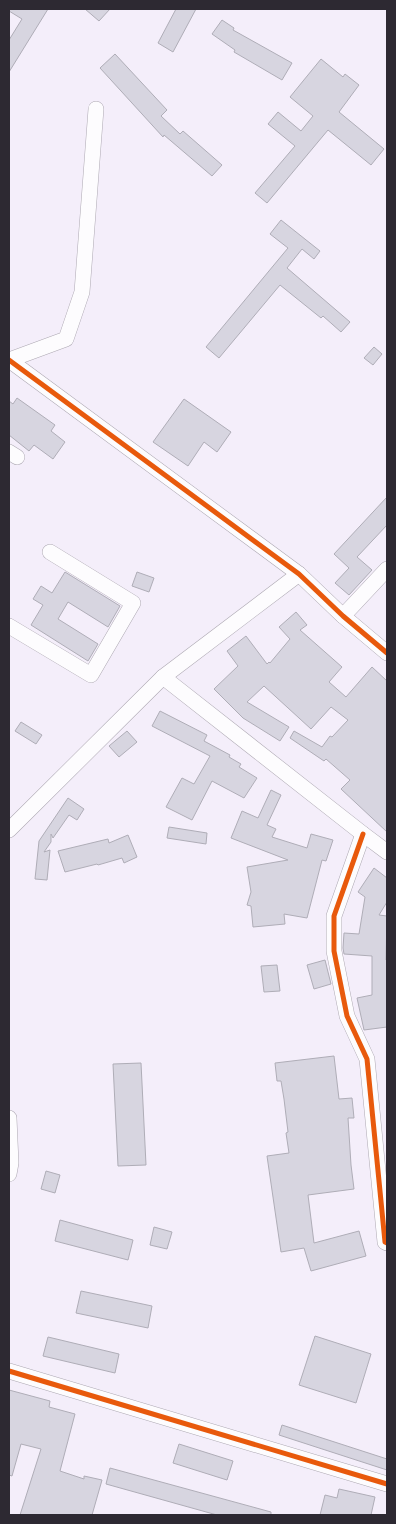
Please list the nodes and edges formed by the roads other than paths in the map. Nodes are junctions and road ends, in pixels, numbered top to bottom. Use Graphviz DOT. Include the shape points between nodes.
graph roads {
  1 [pos="96,109"];
  2 [pos="9,360"];
  3 [pos="50,552"];
  4 [pos="387,570"];
  5 [pos="299,574"];
  6 [pos="343,616"];
  7 [pos="9,626"];
  8 [pos="387,653"];
  9 [pos="163,677"];
  10 [pos="9,830"];
  11 [pos="363,834"];
  12 [pos="387,852"];
  13 [pos="9,1118"];
  14 [pos="9,1174"];
  15 [pos="387,1243"];
  16 [pos="9,1372"];
  17 [pos="387,1484"];
  1 -- 2 [label="street" via="82,292 66,339"];
  2 -- 5 [label="street"];
  3 -- 7 [label="street" via="133,603 91,676"];
  4 -- 6 [label="street"];
  5 -- 6 [label="street"];
  5 -- 9 [label="street"];
  6 -- 8 [label="street"];
  9 -- 10 [label="street"];
  9 -- 11 [label="street"];
  11 -- 12 [label="street"];
  11 -- 15 [label="street" via="334,916 334,951 348,1016 367,1059"];
  13 -- 14 [label="street"];
  16 -- 17 [label="street"];
}
